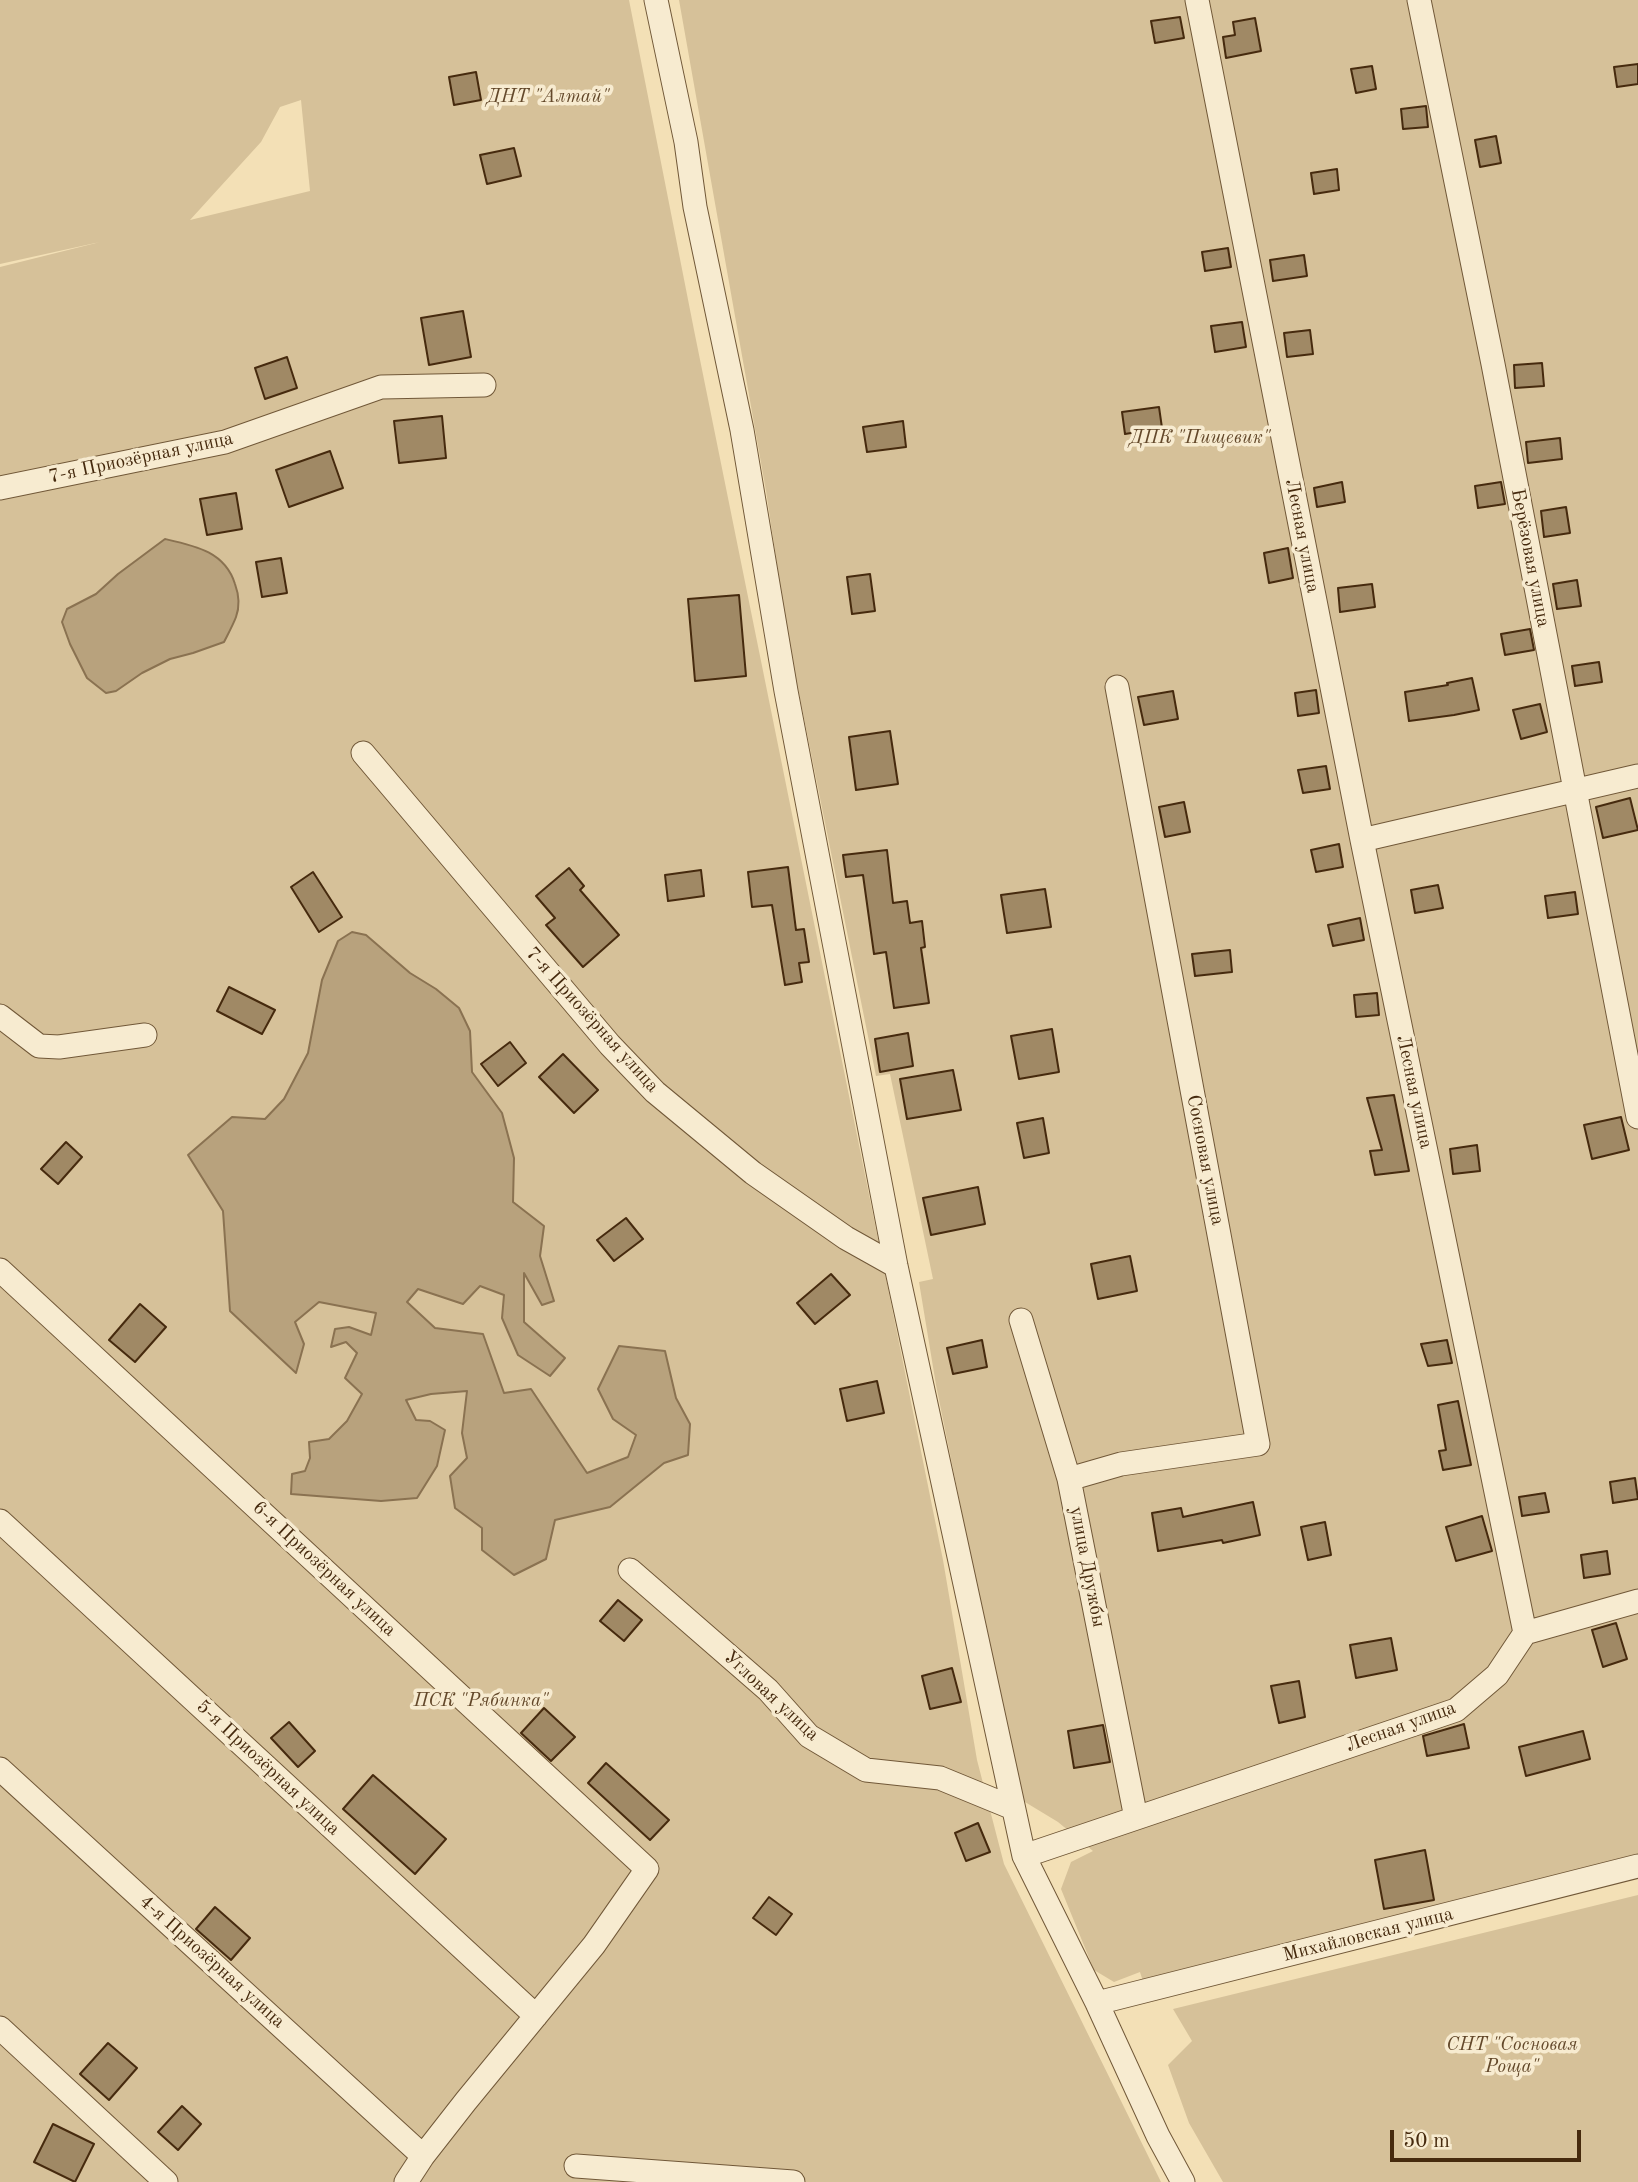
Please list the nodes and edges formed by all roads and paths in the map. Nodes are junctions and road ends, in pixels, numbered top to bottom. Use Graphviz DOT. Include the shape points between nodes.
graph roads {
  1 [pos="656,0"];
  2 [pos="1197,0"];
  3 [pos="1419,0"];
  4 [pos="484,385"];
  5 [pos="0,488"];
  6 [pos="1117,687"];
  7 [pos="363,753"];
  8 [pos="1638,776"];
  9 [pos="1574,792"];
  10 [pos="1362,839"];
  11 [pos="0,1016"];
  12 [pos="145,1035"];
  13 [pos="1638,1117"];
  14 [pos="896,1266"];
  15 [pos="0,1270"];
  16 [pos="1021,1320"];
  17 [pos="1069,1479"];
  18 [pos="0,1521"];
  19 [pos="630,1570"];
  20 [pos="1638,1601"];
  21 [pos="1525,1633"];
  22 [pos="0,1769"];
  23 [pos="1013,1808"];
  24 [pos="1136,1818"];
  25 [pos="1024,1856"];
  26 [pos="1638,1866"];
  27 [pos="1097,2003"];
  28 [pos="536,2016"];
  29 [pos="0,2028"];
  30 [pos="423,2155"];
  31 [pos="576,2166"];
  32 [pos="166,2182"];
  33 [pos="407,2182"];
  34 [pos="793,2182"];
  35 [pos="1182,2182"];
  1 -- 14 [label="street" via="742,430 786,691"];
  2 -- 10 [label="street, Лесная улица"];
  3 -- 9 [label="street, Берёзовая улица"];
  4 -- 5 [label="street, 7-я Приозёрная улица" via="381,387 225,442"];
  6 -- 17 [label="street, Сосновая улица" via="1258,1444 1121,1464"];
  7 -- 14 [label="street, 7-я Приозёрная улица" via="601,1034 656,1092 753,1173 846,1238"];
  8 -- 9 [label="street"];
  9 -- 10 [label="street"];
  9 -- 13 [label="street, Берёзовая улица"];
  10 -- 21 [label="street, Лесная улица"];
  11 -- 12 [label="street" via="39,1046"];
  14 -- 23 [label="street"];
  15 -- 28 [label="street, 6-я Приозёрная улица" via="647,1869 594,1945"];
  16 -- 17 [label="street, улица Дружбы"];
  17 -- 24 [label="street, улица Дружбы"];
  18 -- 28 [label="street, 5-я Приозёрная улица"];
  19 -- 23 [label="street, Угловая улица" via="768,1690 809,1736 866,1770 940,1777"];
  20 -- 21 [label="street"];
  21 -- 24 [label="street, Лесная улица" via="1497,1675 1456,1710"];
  22 -- 30 [label="street, 4-я Приозёрная улица"];
  23 -- 25 [label="street"];
  24 -- 25 [label="street, Лесная улица"];
  25 -- 27 [label="street"];
  26 -- 27 [label="street, Михайловская улица"];
  27 -- 35 [label="street"];
  28 -- 30 [label="street"];
  29 -- 32 [label="street"];
  30 -- 33 [label="street"];
  31 -- 34 [label="street"];
}
